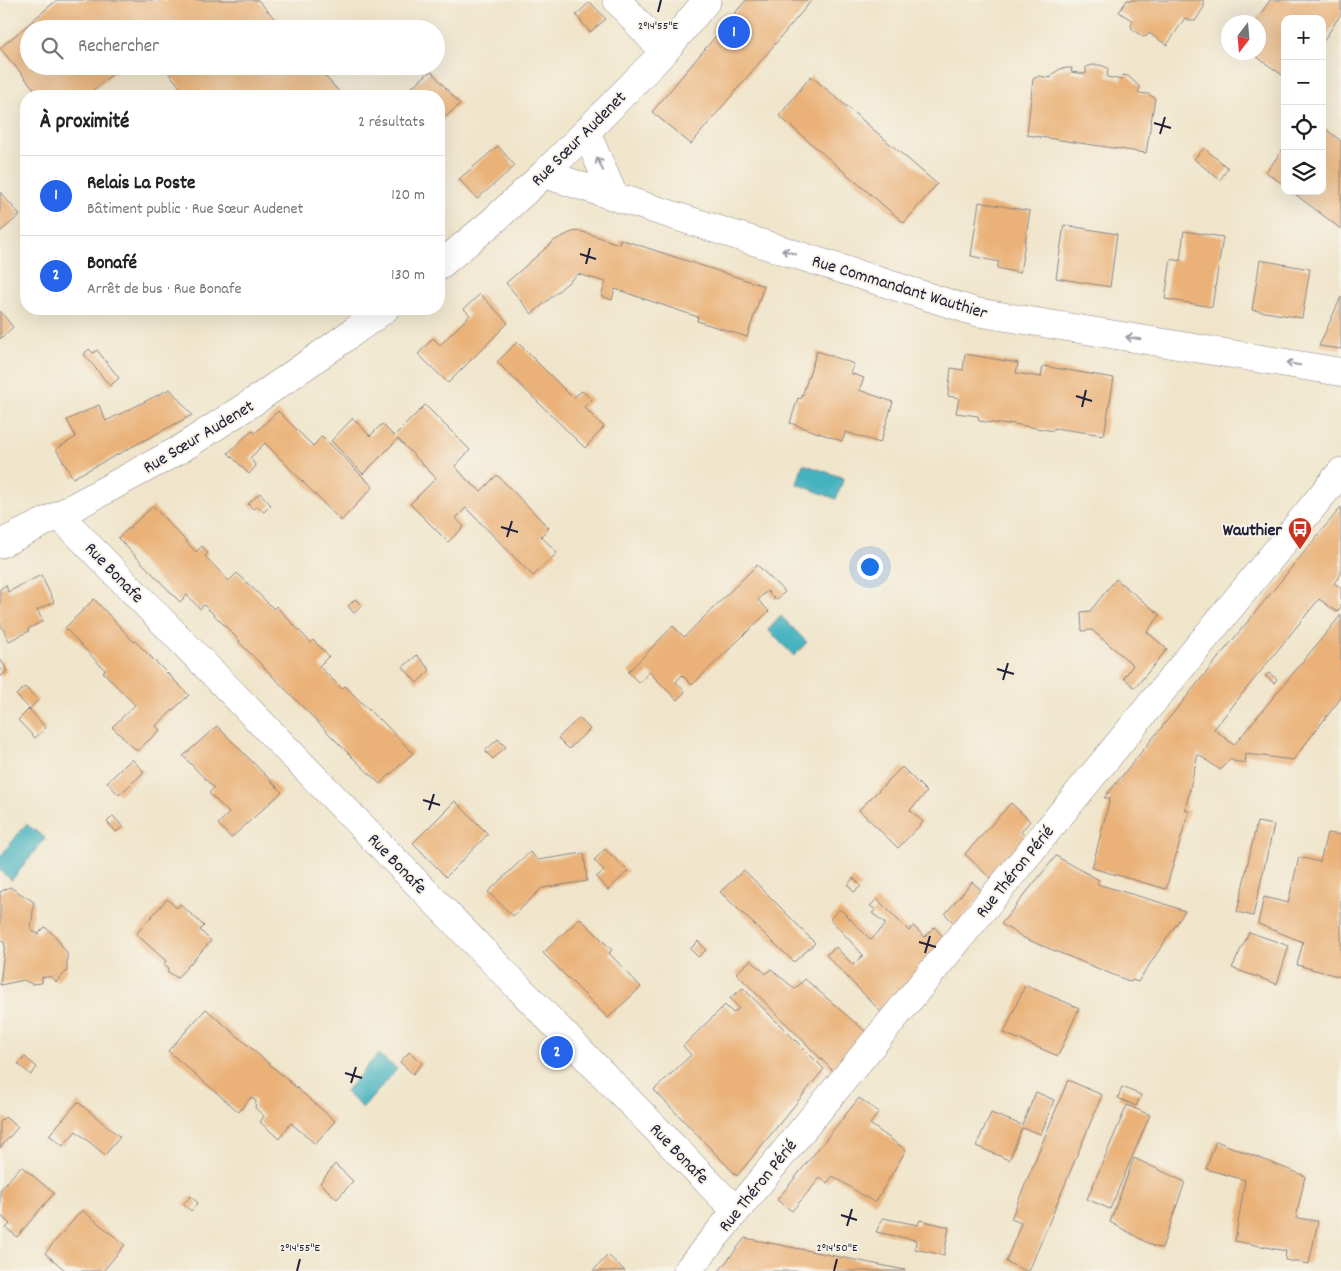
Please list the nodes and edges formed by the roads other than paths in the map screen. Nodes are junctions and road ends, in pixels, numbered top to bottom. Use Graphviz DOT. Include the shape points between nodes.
graph roads {
  1 [pos="617,0"];
  2 [pos="707,0"];
  3 [pos="664,52"];
  4 [pos="586,132"];
  5 [pos="544,174"];
  6 [pos="614,196"];
  7 [pos="445,261"];
  8 [pos="377,315"];
  9 [pos="1341,372"];
  10 [pos="1341,472"];
  11 [pos="59,515"];
  12 [pos="0,544"];
  13 [pos="736,1210"];
  14 [pos="686,1271"];
  1 -- 3 [label="street"];
  2 -- 3 [label="street, Rue Sœur Audenet"];
  3 -- 4 [label="street, Rue Sœur Audenet"];
  4 -- 5 [label="street, Rue Sœur Audenet"];
  6 -- 4 [label="street, one-way"];
  5 -- 6 [label="street, Rue Commandant Wauthier"];
  5 -- 7 [label="street, Rue Sœur Audenet"];
  9 -- 6 [label="street, Rue Commandant Wauthier, one-way" via="976,312"];
  8 -- 11 [label="street, Rue Sœur Audenet" via="179,450"];
  10 -- 13 [label="street, Rue Théron Périé"];
  11 -- 12 [label="street, Rue Sœur Audenet"];
  11 -- 13 [label="street, Rue Bonafe"];
  13 -- 14 [label="street, Rue Théron Périé"];
}
